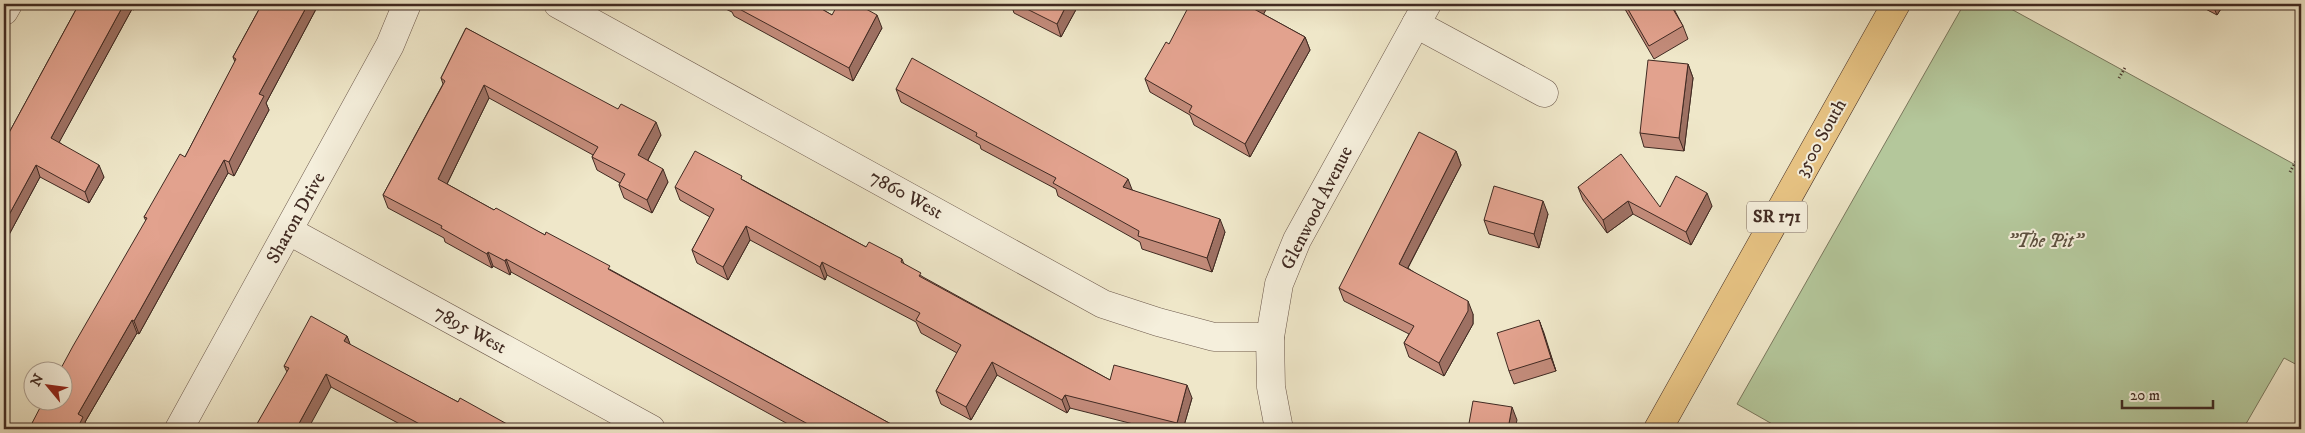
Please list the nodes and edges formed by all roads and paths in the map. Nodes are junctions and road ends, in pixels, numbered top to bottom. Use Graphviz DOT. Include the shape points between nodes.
graph roads {
  1 [pos="8,4"];
  2 [pos="407,4"];
  3 [pos="558,4"];
  4 [pos="1896,4"];
  5 [pos="4,11"];
  6 [pos="1422,14"];
  7 [pos="2126,66"];
  8 [pos="2119,78"];
  9 [pos="1544,93"];
  10 [pos="2296,161"];
  11 [pos="2290,172"];
  12 [pos="289,231"];
  13 [pos="1270,337"];
  14 [pos="179,429"];
  15 [pos="651,429"];
  16 [pos="1279,429"];
  17 [pos="1658,429"];
  1 -- 5 [label="street"];
  2 -- 12 [label="street, Sharon Drive" via="390,45"];
  3 -- 13 [label="street, 7860 West" via="1103,304 1214,337"];
  4 -- 17 [label="main road, 3500 South / SR 171"];
  6 -- 9 [label="street"];
  6 -- 13 [label="street, Glenwood Avenue" via="1297,240 1279,284"];
  7 -- 8 [label="path"];
  10 -- 11 [label="path"];
  12 -- 14 [label="street, Sharon Drive"];
  12 -- 15 [label="street, 7895 West"];
  13 -- 16 [label="street, Glenwood Avenue" via="1271,387"];
}
